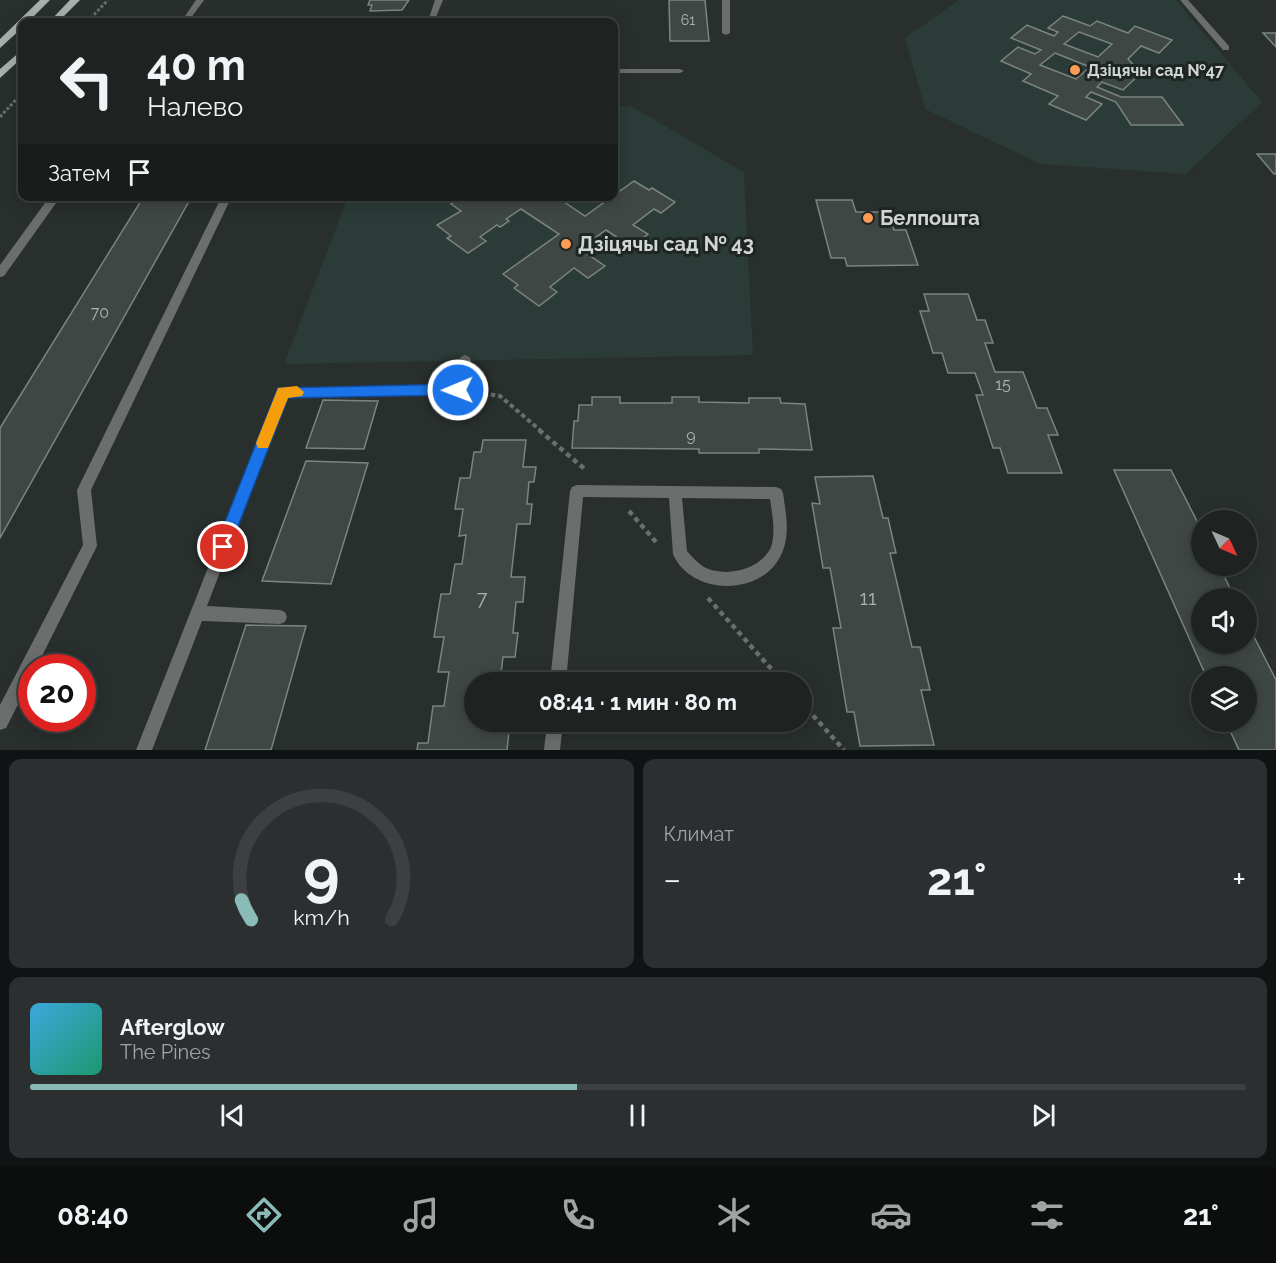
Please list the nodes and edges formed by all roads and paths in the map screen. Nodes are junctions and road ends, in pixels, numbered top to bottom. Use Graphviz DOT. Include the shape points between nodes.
graph roads {
  1 [pos="45,0"];
  2 [pos="75,0"];
  3 [pos="108,0"];
  4 [pos="200,0"];
  5 [pos="439,0"];
  6 [pos="726,0"];
  7 [pos="1184,0"];
  8 [pos="27,18"];
  9 [pos="56,18"];
  10 [pos="91,18"];
  11 [pos="187,18"];
  12 [pos="432,18"];
  13 [pos="18,27"];
  14 [pos="726,33"];
  15 [pos="0,45"];
  16 [pos="1226,48"];
  17 [pos="18,57"];
  18 [pos="618,71"];
  19 [pos="680,71"];
  20 [pos="0,75"];
  21 [pos="18,97"];
  22 [pos="0,117"];
  23 [pos="52,201"];
  24 [pos="225,201"];
  25 [pos="0,273"];
  26 [pos="465,360"];
  27 [pos="458,390"];
  28 [pos="611,491"];
  29 [pos="675,492"];
  30 [pos="658,543"];
  31 [pos="705,596"];
  32 [pos="197,613"];
  33 [pos="280,616"];
  34 [pos="559,672"];
  35 [pos="774,672"];
  36 [pos="812,714"];
  37 [pos="0,722"];
  38 [pos="554,732"];
  39 [pos="144,750"];
  40 [pos="552,750"];
  41 [pos="844,750"];
  1 -- 8 [label="main road"];
  2 -- 9 [label="main road"];
  3 -- 10 [label="path"];
  4 -- 11 [label="street"];
  5 -- 12 [label="street"];
  6 -- 14 [label="street"];
  7 -- 16 [label="street"];
  13 -- 15 [label="main road"];
  17 -- 20 [label="main road"];
  18 -- 19 [label="street"];
  21 -- 22 [label="path"];
  23 -- 25 [label="street"];
  24 -- 37 [label="street" via="84,490 90,546"];
  26 -- 27 [label="street"];
  27 -- 28 [label="path" via="500,396"];
  27 -- 32 [label="street" via="283,392"];
  28 -- 29 [label="street"];
  28 -- 30 [label="path"];
  28 -- 34 [label="street" via="577,491"];
  29 -- 29 [label="street" via="776,494 780,528 776,553 743,578 720,579 699,572 680,555"];
  31 -- 35 [label="path"];
  32 -- 33 [label="street"];
  32 -- 39 [label="street"];
  36 -- 41 [label="path"];
  38 -- 40 [label="street"];
}
